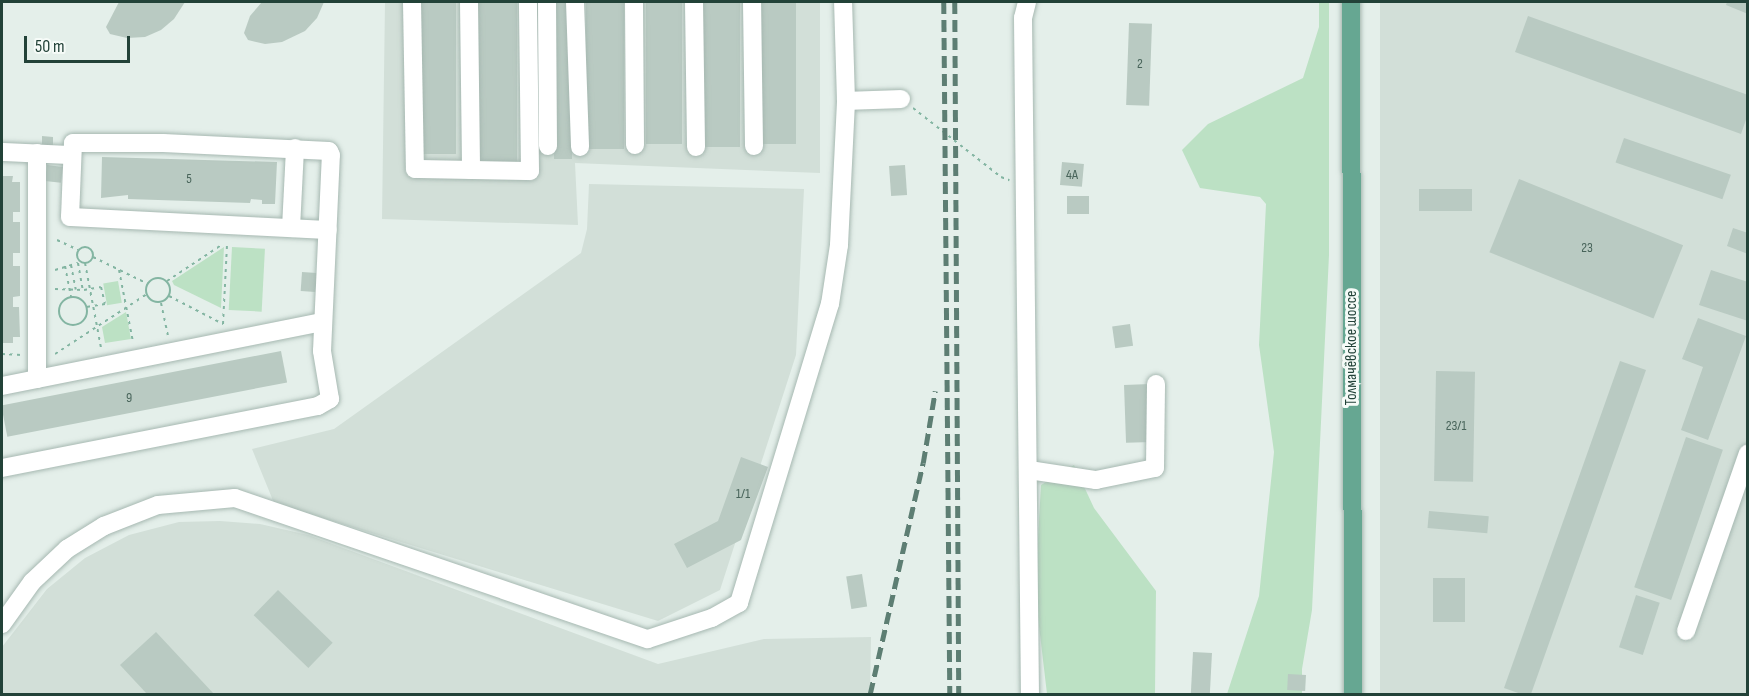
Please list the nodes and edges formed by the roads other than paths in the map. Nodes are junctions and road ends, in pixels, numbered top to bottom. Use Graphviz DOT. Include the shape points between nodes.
graph roads {
  1 [pos="412,2"];
  2 [pos="468,2"];
  3 [pos="528,2"];
  4 [pos="546,2"];
  5 [pos="575,2"];
  6 [pos="634,2"];
  7 [pos="694,2"];
  8 [pos="752,2"];
  9 [pos="843,2"];
  10 [pos="1027,2"];
  11 [pos="1351,2"];
  12 [pos="901,99"];
  13 [pos="846,101"];
  14 [pos="635,145"];
  15 [pos="548,146"];
  16 [pos="754,146"];
  17 [pos="580,147"];
  18 [pos="696,147"];
  19 [pos="295,148"];
  20 [pos="2,152"];
  21 [pos="37,153"];
  22 [pos="71,155"];
  23 [pos="471,170"];
  24 [pos="37,216"];
  25 [pos="70,218"];
  26 [pos="291,228"];
  27 [pos="328,230"];
  28 [pos="323,322"];
  29 [pos="37,379"];
  30 [pos="1156,384"];
  31 [pos="2,386"];
  32 [pos="1748,453"];
  33 [pos="2,468"];
  34 [pos="1029,470"];
  35 [pos="2,624"];
  36 [pos="1686,631"];
  37 [pos="1030,694"];
  38 [pos="1353,694"];
  1 -- 23 [label="street" via="415,169"];
  2 -- 23 [label="street"];
  3 -- 23 [label="street" via="530,171"];
  4 -- 15 [label="street"];
  5 -- 17 [label="street"];
  6 -- 14 [label="street"];
  7 -- 18 [label="street"];
  8 -- 16 [label="street"];
  9 -- 13 [label="street"];
  10 -- 34 [label="street" via="1023,18"];
  11 -- 38 [label="main road, Толмачёвское шоссе"];
  12 -- 13 [label="street"];
  13 -- 35 [label="street" via="839,245 830,304 739,603 712,618 648,639 235,498 158,505 104,526 67,549 32,582"];
  19 -- 22 [label="street" via="76,142 71,146"];
  19 -- 26 [label="street"];
  19 -- 27 [label="street" via="326,149 331,155"];
  20 -- 21 [label="street"];
  21 -- 22 [label="street"];
  21 -- 24 [label="street"];
  22 -- 25 [label="street"];
  24 -- 25 [label="street"];
  24 -- 29 [label="street" via="46,354"];
  25 -- 26 [label="street"];
  26 -- 27 [label="street"];
  27 -- 28 [label="street"];
  28 -- 29 [label="street"];
  28 -- 33 [label="street" via="322,351 330,399 318,406"];
  29 -- 31 [label="street"];
  30 -- 34 [label="street" via="1155,468 1096,480"];
  32 -- 36 [label="street"];
  34 -- 37 [label="street"];
}
